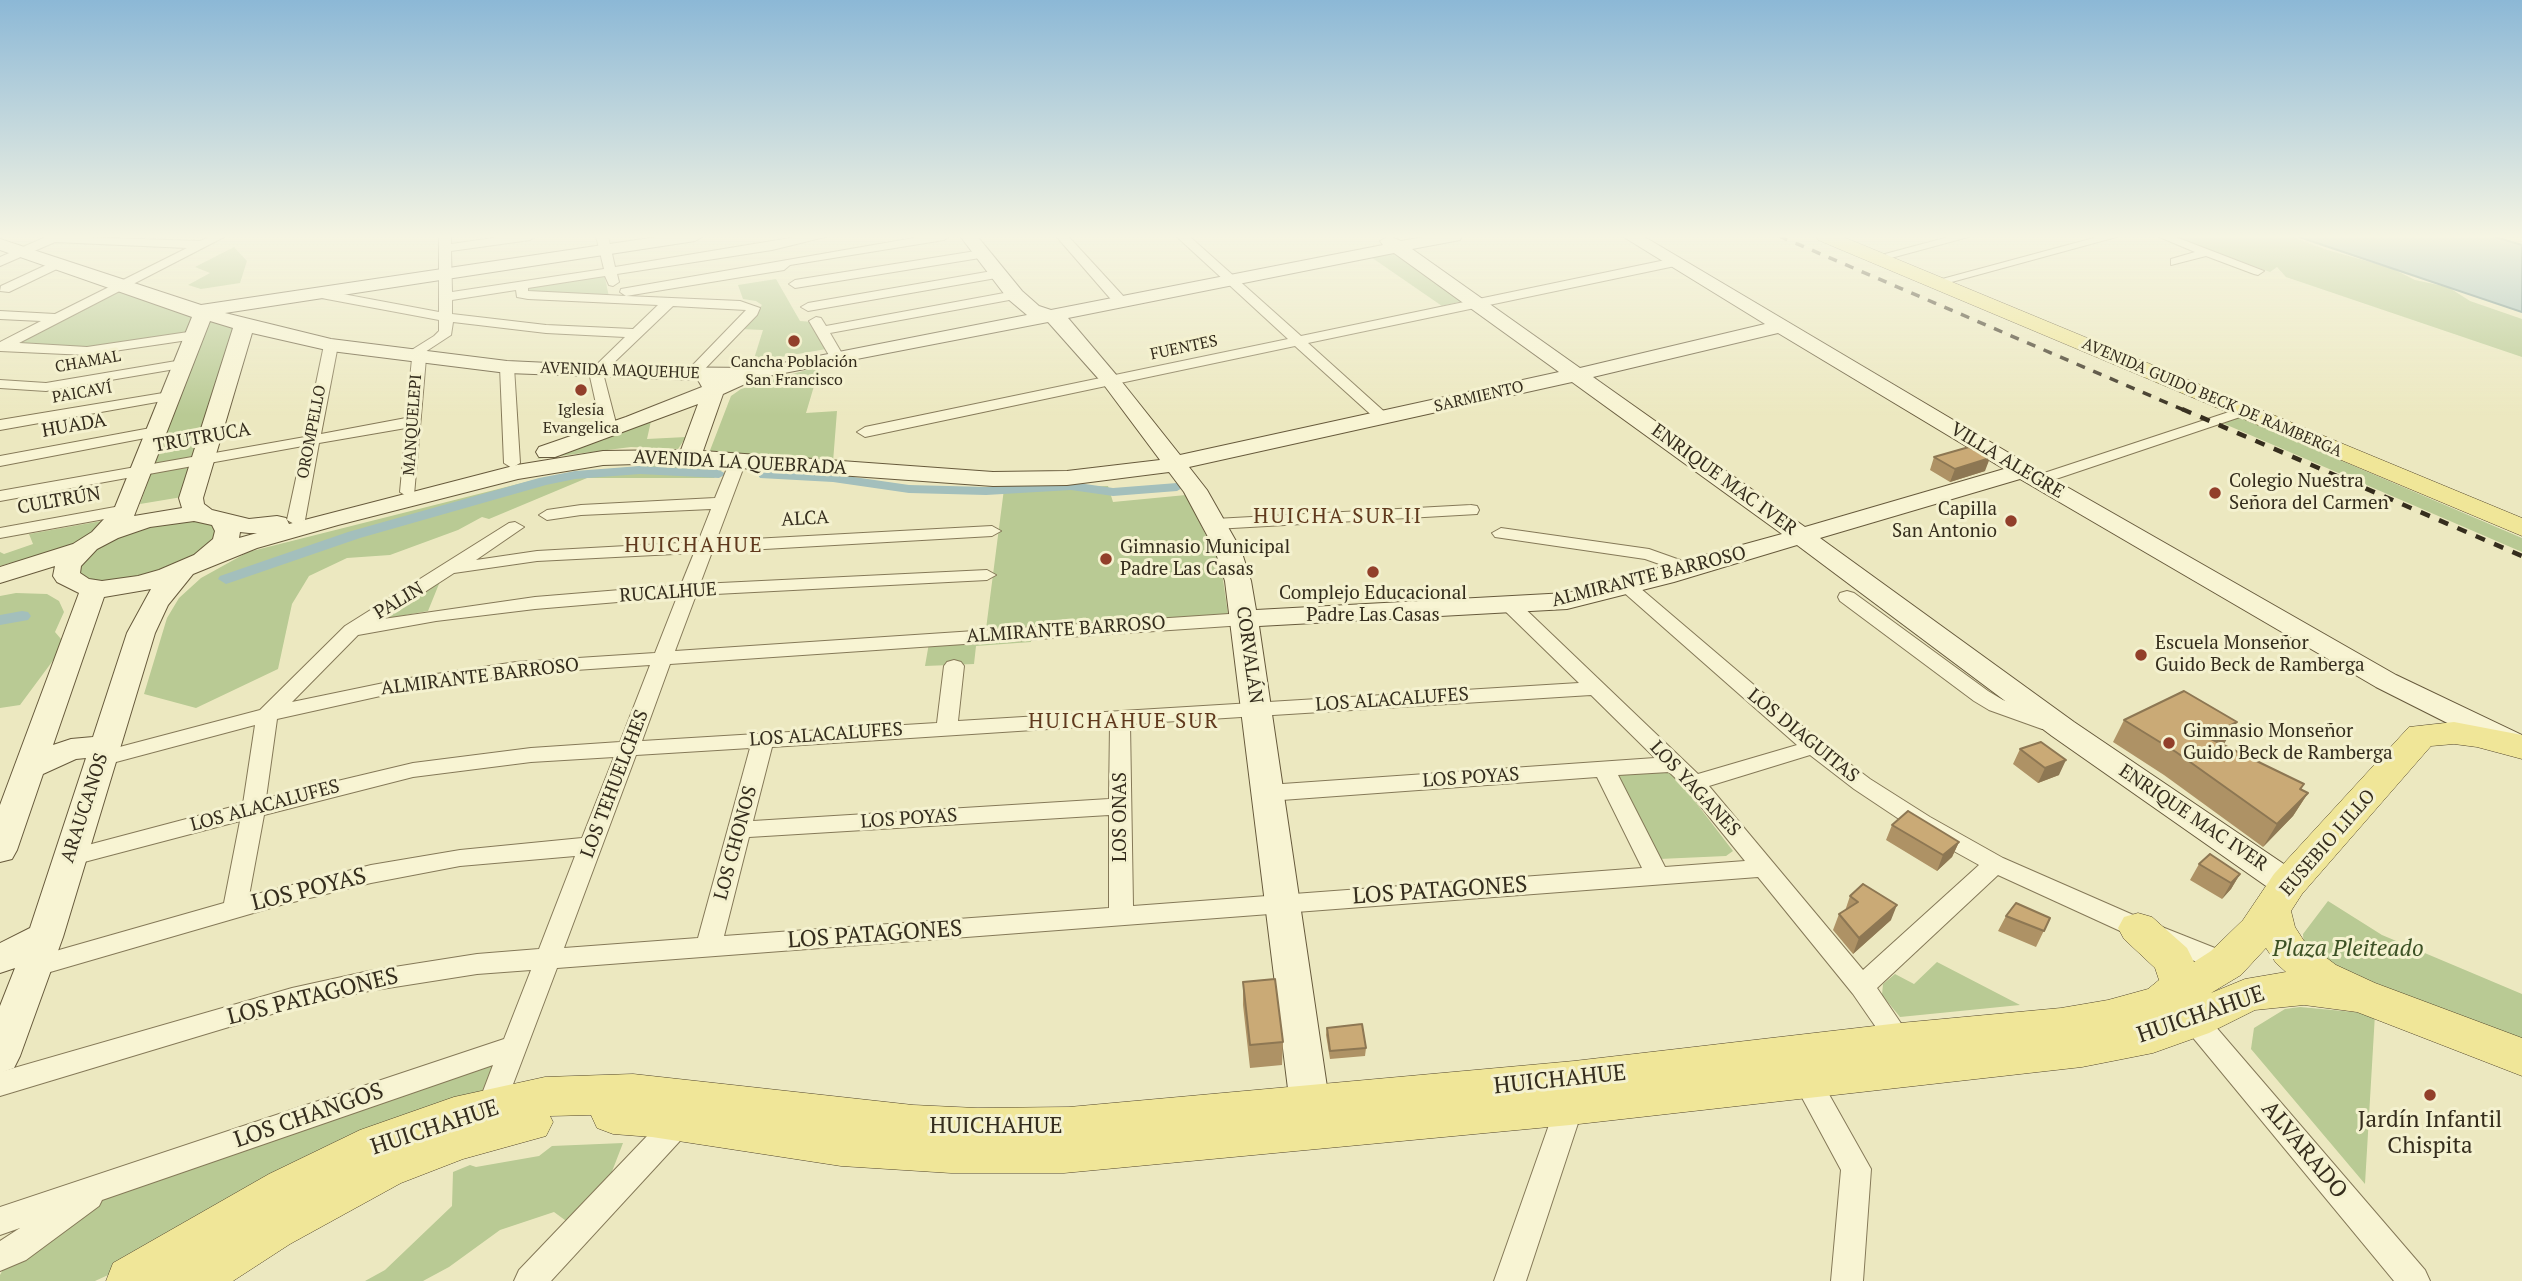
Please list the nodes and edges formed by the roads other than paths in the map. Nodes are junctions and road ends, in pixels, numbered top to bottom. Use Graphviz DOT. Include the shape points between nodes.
graph roads {
  1 [pos="101,296"];
  2 [pos="151,296"];
  3 [pos="298,296"];
  4 [pos="331,296"];
  5 [pos="453,296"];
  6 [pos="560,296"];
  7 [pos="623,296"];
  8 [pos="802,296"];
  9 [pos="873,296"];
  10 [pos="1011,296"];
  11 [pos="1016,296"];
  12 [pos="1116,296"];
  13 [pos="1148,296"];
  14 [pos="1248,296"];
  15 [pos="1466,296"];
  16 [pos="1511,296"];
  17 [pos="1731,296"];
  18 [pos="1979,296"];
  19 [pos="445,297"];
  20 [pos="617,297"];
  21 [pos="1120,301"];
  22 [pos="669,302"];
  23 [pos="1476,303"];
  24 [pos="808,307"];
  25 [pos="200,311"];
  26 [pos="0,315"];
  27 [pos="1047,316"];
  28 [pos="446,317"];
  29 [pos="57,318"];
  30 [pos="244,325"];
  31 [pos="1782,326"];
  32 [pos="821,331"];
  33 [pos="636,333"];
  34 [pos="194,335"];
  35 [pos="1298,342"];
  36 [pos="331,345"];
  37 [pos="1,346"];
  38 [pos="414,357"];
  39 [pos="837,357"];
  40 [pos="181,364"];
  41 [pos="507,368"];
  42 [pos="596,372"];
  43 [pos="1576,375"];
  44 [pos="702,379"];
  45 [pos="1111,381"];
  46 [pos="0,384"];
  47 [pos="169,396"];
  48 [pos="2240,404"];
  49 [pos="1383,418"];
  50 [pos="412,422"];
  51 [pos="0,425"];
  52 [pos="156,432"];
  53 [pos="610,432"];
  54 [pos="865,432"];
  55 [pos="310,440"];
  56 [pos="690,457"];
  57 [pos="204,459"];
  58 [pos="0,461"];
  59 [pos="738,461"];
  60 [pos="512,463"];
  61 [pos="1175,464"];
  62 [pos="142,470"];
  63 [pos="2030,476"];
  64 [pos="408,492"];
  65 [pos="0,496"];
  66 [pos="722,503"];
  67 [pos="126,510"];
  68 [pos="1471,510"];
  69 [pos="547,515"];
  70 [pos="2522,516"];
  71 [pos="212,517"];
  72 [pos="296,520"];
  73 [pos="1215,524"];
  74 [pos="2522,528"];
  75 [pos="992,531"];
  76 [pos="0,533"];
  77 [pos="1501,533"];
  78 [pos="1801,536"];
  79 [pos="87,545"];
  80 [pos="706,545"];
  81 [pos="499,560"];
  82 [pos="189,567"];
  83 [pos="454,568"];
  84 [pos="1688,569"];
  85 [pos="0,575"];
  86 [pos="986,575"];
  87 [pos="83,585"];
  88 [pos="0,586"];
  89 [pos="1627,586"];
  90 [pos="689,590"];
  91 [pos="1847,597"];
  92 [pos="1511,606"];
  93 [pos="1244,619"];
  94 [pos="352,630"];
  95 [pos="663,657"];
  96 [pos="954,666"];
  97 [pos="2386,681"];
  98 [pos="1595,688"];
  99 [pos="1256,709"];
  100 [pos="267,715"];
  101 [pos="1120,717"];
  102 [pos="947,727"];
  103 [pos="2063,729"];
  104 [pos="2421,735"];
  105 [pos="763,739"];
  106 [pos="2520,746"];
  107 [pos="629,747"];
  108 [pos="1813,747"];
  109 [pos="103,753"];
  110 [pos="1675,764"];
  111 [pos="29,768"];
  112 [pos="1604,769"];
  113 [pos="1694,783"];
  114 [pos="1268,793"];
  115 [pos="1121,806"];
  116 [pos="254,808"];
  117 [pos="739,830"];
  118 [pos="592,846"];
  119 [pos="1,847"];
  120 [pos="69,858"];
  121 [pos="1995,864"];
  122 [pos="1765,868"];
  123 [pos="1658,876"];
  124 [pos="2279,897"];
  125 [pos="1283,903"];
  126 [pos="235,909"];
  127 [pos="1121,916"];
  128 [pos="2138,928"];
  129 [pos="708,948"];
  130 [pos="26,955"];
  131 [pos="548,958"];
  132 [pos="2226,963"];
  133 [pos="1862,987"];
  134 [pos="2360,995"];
  135 [pos="2186,1007"];
  136 [pos="514,1047"];
  137 [pos="1908,1055"];
  138 [pos="0,1056"];
  139 [pos="2522,1057"];
  140 [pos="1807,1081"];
  141 [pos="0,1084"];
  142 [pos="1570,1105"];
  143 [pos="491,1107"];
  144 [pos="689,1111"];
  145 [pos="1311,1116"];
  146 [pos="104,1185"];
  147 [pos="0,1221"];
  148 [pos="0,1256"];
  149 [pos="131,1281"];
  150 [pos="187,1281"];
  151 [pos="530,1281"];
  152 [pos="1510,1281"];
  153 [pos="1847,1281"];
  154 [pos="2414,1281"];
  1 -- 29 [label="street"];
  2 -- 25 [label="main road, AVENIDA MAQUEHUE"];
  3 -- 25 [label="main road"];
  4 -- 28 [label="street"];
  5 -- 19 [label="street"];
  6 -- 20 [label="street"];
  7 -- 20 [label="street"];
  8 -- 24 [label="street"];
  9 -- 24 [label="street"];
  10 -- 32 [label="street"];
  11 -- 27 [label="main road, CORVALÁN"];
  12 -- 21 [label="street"];
  13 -- 21 [label="main road"];
  14 -- 35 [label="street"];
  15 -- 23 [label="main road, ENRIQUE MAC IVER"];
  16 -- 23 [label="street, FUENTES"];
  17 -- 31 [label="main road, VILLA ALEGRE"];
  18 -- 48 [label="main road, AVENIDA GUIDO BECK DE RAMBERGA"];
  19 -- 28 [label="street"];
  20 -- 22 [label="street"];
  21 -- 27 [label="main road"];
  22 -- 33 [label="street"];
  22 -- 44 [label="street" via="740,304 753,309"];
  23 -- 35 [label="street, FUENTES"];
  23 -- 43 [label="main road, ENRIQUE MAC IVER"];
  24 -- 32 [label="street"];
  25 -- 30 [label="main road, AVENIDA MAQUEHUE"];
  25 -- 34 [label="main road"];
  26 -- 29 [label="street"];
  27 -- 39 [label="main road"];
  27 -- 45 [label="main road, CORVALÁN" via="1058,319"];
  28 -- 33 [label="street" via="546,329"];
  28 -- 38 [label="street" via="443,335"];
  29 -- 37 [label="street"];
  30 -- 36 [label="main road, AVENIDA MAQUEHUE"];
  30 -- 57 [label="main road"];
  31 -- 43 [label="main road, SARMIENTO"];
  31 -- 63 [label="main road, VILLA ALEGRE"];
  32 -- 39 [label="street"];
  33 -- 42 [label="street"];
  34 -- 37 [label="street" via="87,351"];
  34 -- 40 [label="main road"];
  35 -- 45 [label="street, FUENTES"];
  35 -- 49 [label="street"];
  36 -- 38 [label="main road, AVENIDA MAQUEHUE"];
  36 -- 55 [label="street, OROMPELLO"];
  38 -- 41 [label="main road, AVENIDA MAQUEHUE"];
  38 -- 50 [label="street, MANQUELEPI"];
  39 -- 44 [label="main road, AVENIDA LA QUEBRADA" via="757,374"];
  40 -- 46 [label="street, CHAMAL" via="46,387"];
  40 -- 47 [label="main road"];
  41 -- 42 [label="main road, AVENIDA MAQUEHUE"];
  41 -- 60 [label="street"];
  42 -- 44 [label="main road, AVENIDA MAQUEHUE"];
  42 -- 53 [label="street"];
  43 -- 49 [label="main road, SARMIENTO"];
  43 -- 78 [label="main road, ENRIQUE MAC IVER"];
  44 -- 53 [label="main road, AVENIDA LA QUEBRADA"];
  44 -- 56 [label="main road"];
  45 -- 54 [label="street, FUENTES"];
  45 -- 61 [label="main road, CORVALÁN"];
  47 -- 51 [label="street, PAICAVÍ"];
  47 -- 52 [label="main road"];
  48 -- 63 [label="street, ALMIRANTE BARROSO"];
  48 -- 70 [label="main road, AVENIDA GUIDO BECK DE RAMBERGA"];
  48 -- 74 [label="main road, AVENIDA GUIDO BECK DE RAMBERGA"];
  49 -- 61 [label="main road, SARMIENTO"];
  50 -- 55 [label="street, TRUTRUCA"];
  50 -- 64 [label="street, MANQUELEPI"];
  52 -- 58 [label="street, HUADA"];
  52 -- 62 [label="main road"];
  53 -- 60 [label="main road, AVENIDA LA QUEBRADA"];
  55 -- 57 [label="street, TRUTRUCA"];
  55 -- 72 [label="street, OROMPELLO"];
  56 -- 59 [label="main road, AVENIDA LA QUEBRADA"];
  56 -- 82 [label="main road, AVENIDA LA QUEBRADA" via="603,458 517,472 282,533"];
  57 -- 62 [label="street, TRUTRUCA"];
  57 -- 71 [label="main road" via="191,498 193,507"];
  59 -- 61 [label="main road, AVENIDA LA QUEBRADA" via="1017,480 1095,476"];
  59 -- 66 [label="street, LOS TEHUELCHES"];
  60 -- 64 [label="main road, AVENIDA LA QUEBRADA"];
  61 -- 73 [label="main road, CORVALÁN"];
  62 -- 65 [label="street, TRUTRUCA"];
  62 -- 67 [label="main road"];
  63 -- 78 [label="main road, ALMIRANTE BARROSO"];
  63 -- 97 [label="main road, VILLA ALEGRE"];
  64 -- 72 [label="main road, AVENIDA LA QUEBRADA"];
  66 -- 69 [label="street"];
  66 -- 80 [label="street, LOS TEHUELCHES"];
  67 -- 76 [label="street, CULTRÚN"];
  67 -- 79 [label="main road"];
  68 -- 73 [label="street"];
  71 -- 72 [label="main road, AVENIDA LA QUEBRADA" via="249,526"];
  71 -- 79 [label="main road, AVENIDA LA QUEBRADA" via="171,515 146,520"];
  71 -- 82 [label="main road" via="228,531 225,541"];
  73 -- 93 [label="main road, CORVALÁN" via="1233,564"];
  75 -- 80 [label="street, ALCA"];
  77 -- 84 [label="street" via="1649,554"];
  78 -- 84 [label="main road, ALMIRANTE BARROSO"];
  78 -- 103 [label="main road, ENRIQUE MAC IVER"];
  79 -- 85 [label="main road"];
  79 -- 87 [label="main road" via="66,570"];
  80 -- 81 [label="street, ALCA"];
  80 -- 90 [label="street, LOS TEHUELCHES"];
  81 -- 83 [label="street, ALCA"];
  81 -- 83 [label="street, PALIN" via="515,527"];
  82 -- 87 [label="main road" via="141,584"];
  82 -- 109 [label="main road, ARAUCANOS" via="167,586 151,612"];
  83 -- 94 [label="street, PALIN"];
  84 -- 89 [label="main road, ALMIRANTE BARROSO"];
  86 -- 90 [label="street, RUCALHUE"];
  87 -- 88 [label="main road" via="46,581"];
  87 -- 111 [label="main road"];
  89 -- 92 [label="main road, ALMIRANTE BARROSO" via="1567,601"];
  89 -- 108 [label="street, LOS DIAGUITAS"];
  90 -- 94 [label="street, RUCALHUE" via="480,609"];
  90 -- 95 [label="street, LOS TEHUELCHES"];
  91 -- 103 [label="street, ENRIQUE MAC IVER" via="1996,705"];
  92 -- 93 [label="main road, ALMIRANTE BARROSO"];
  92 -- 98 [label="street, LOS YAGANES"];
  93 -- 95 [label="street, ALMIRANTE BARROSO"];
  93 -- 99 [label="main road, CORVALÁN"];
  94 -- 100 [label="street, PALIN"];
  95 -- 100 [label="street, ALMIRANTE BARROSO" via="479,673"];
  95 -- 107 [label="street, LOS TEHUELCHES"];
  96 -- 102 [label="street"];
  97 -- 104 [label="main road, VILLA ALEGRE" via="2421,716"];
  97 -- 106 [label="main road, VILLA ALEGRE"];
  98 -- 99 [label="street, LOS ALACALUFES"];
  98 -- 110 [label="street, LOS YAGANES"];
  99 -- 101 [label="street, LOS ALACALUFES"];
  99 -- 114 [label="main road, CORVALÁN"];
  100 -- 109 [label="street, ALMIRANTE BARROSO"];
  100 -- 116 [label="street"];
  101 -- 102 [label="street, LOS ALACALUFES"];
  101 -- 115 [label="street, LOS ONAS"];
  102 -- 105 [label="street, LOS ALACALUFES"];
  103 -- 124 [label="main road, ENRIQUE MAC IVER"];
  104 -- 106 [label="main road" via="2465,734"];
  104 -- 124 [label="main road, EUSEBIO LILLO"];
  105 -- 107 [label="street, LOS ALACALUFES"];
  105 -- 117 [label="street, LOS CHONOS"];
  107 -- 116 [label="street, LOS ALACALUFES" via="413,770"];
  107 -- 118 [label="street, LOS TEHUELCHES"];
  108 -- 113 [label="street"];
  108 -- 121 [label="street, LOS DIAGUITAS" via="1889,803"];
  109 -- 111 [label="main road" via="71,749"];
  109 -- 120 [label="main road, ARAUCANOS"];
  110 -- 112 [label="street, LOS POYAS"];
  110 -- 113 [label="street, LOS YAGANES"];
  111 -- 119 [label="main road"];
  112 -- 114 [label="street, LOS POYAS"];
  112 -- 123 [label="street"];
  113 -- 122 [label="street, LOS YAGANES"];
  114 -- 125 [label="main road, CORVALÁN"];
  115 -- 117 [label="street, LOS POYAS"];
  115 -- 127 [label="street, LOS ONAS"];
  116 -- 120 [label="street, LOS ALACALUFES"];
  116 -- 126 [label="street"];
  117 -- 129 [label="street, LOS CHONOS"];
  118 -- 126 [label="street, LOS POYAS" via="414,866"];
  118 -- 131 [label="street, LOS TEHUELCHES"];
  120 -- 130 [label="main road, ARAUCANOS"];
  121 -- 128 [label="street, LOS DIAGUITAS"];
  121 -- 133 [label="street"];
  122 -- 123 [label="street, LOS PATAGONES"];
  122 -- 133 [label="street, LOS YAGANES"];
  123 -- 125 [label="street, LOS PATAGONES"];
  124 -- 132 [label="main road, EUSEBIO LILLO" via="2249,942"];
  124 -- 134 [label="main road" via="2276,930 2298,961"];
  125 -- 127 [label="street, LOS PATAGONES"];
  125 -- 145 [label="main road, CORVALÁN"];
  126 -- 130 [label="street, LOS POYAS"];
  127 -- 129 [label="street, LOS PATAGONES"];
  128 -- 132 [label="street, LOS DIAGUITAS"];
  128 -- 135 [label="main road" via="2172,959"];
  129 -- 131 [label="street, LOS PATAGONES"];
  130 -- 138 [label="main road, ARAUCANOS"];
  131 -- 136 [label="street, LOS TEHUELCHES"];
  131 -- 141 [label="street, LOS PATAGONES" via="425,971 292,998"];
  132 -- 135 [label="main road, HUICHAHUE"];
  133 -- 137 [label="street"];
  134 -- 135 [label="main road, HUICHAHUE" via="2279,989"];
  134 -- 139 [label="main road"];
  135 -- 137 [label="main road, HUICHAHUE" via="2152,1035 2094,1047"];
  135 -- 154 [label="street, ALVARADO"];
  136 -- 143 [label="street, LOS TEHUELCHES"];
  136 -- 146 [label="street, LOS CHANGOS"];
  137 -- 140 [label="main road, HUICHAHUE"];
  137 -- 145 [label="main road, HUICHAHUE" via="1574,1080"];
  140 -- 142 [label="main road, HUICHAHUE"];
  140 -- 153 [label="street" via="1856,1169"];
  142 -- 145 [label="main road, HUICHAHUE"];
  142 -- 152 [label="street"];
  143 -- 144 [label="main road, HUICHAHUE" via="599,1094"];
  143 -- 149 [label="main road, HUICHAHUE" via="416,1130 332,1166"];
  144 -- 145 [label="main road, HUICHAHUE" via="841,1145 1007,1153 1065,1152"];
  144 -- 150 [label="main road, HUICHAHUE" via="565,1116 461,1139 384,1168 329,1196"];
  144 -- 151 [label="street"];
  146 -- 147 [label="street, LOS CHANGOS"];
  146 -- 148 [label="street, LOS CHANGOS" via="16,1250"];
}
